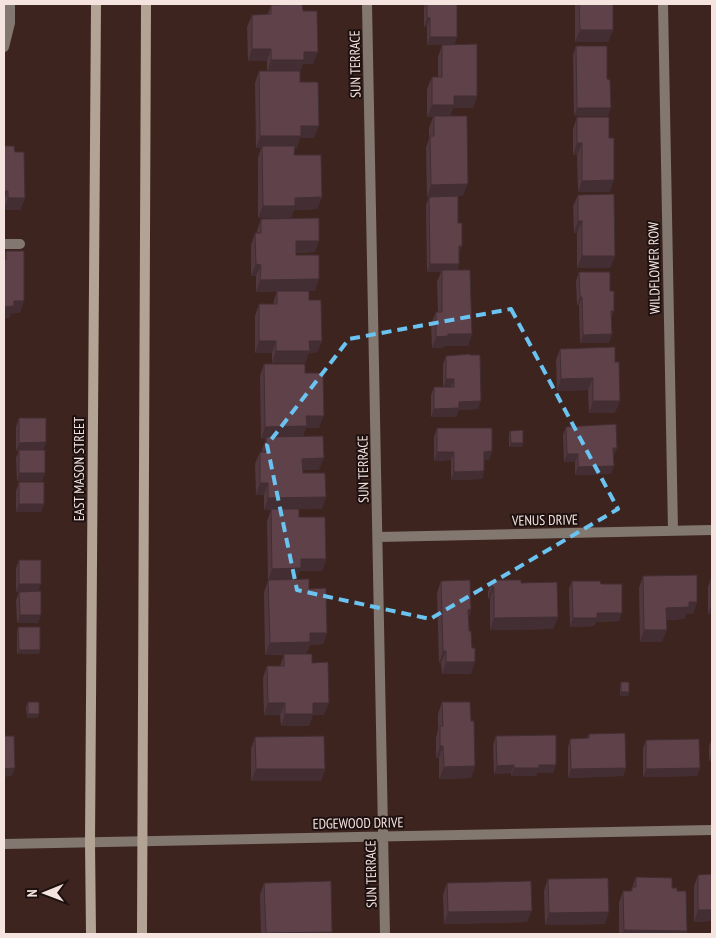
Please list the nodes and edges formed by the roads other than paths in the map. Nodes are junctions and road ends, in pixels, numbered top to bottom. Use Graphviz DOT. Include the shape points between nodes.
graph roads {
  1 [pos="10,4"];
  2 [pos="96,4"];
  3 [pos="146,4"];
  4 [pos="367,4"];
  5 [pos="663,4"];
  6 [pos="4,48"];
  7 [pos="4,244"];
  8 [pos="20,244"];
  9 [pos="712,530"];
  10 [pos="673,531"];
  11 [pos="378,537"];
  12 [pos="712,830"];
  13 [pos="384,836"];
  14 [pos="142,841"];
  15 [pos="90,842"];
  16 [pos="4,844"];
  17 [pos="91,934"];
  18 [pos="142,934"];
  19 [pos="385,934"];
  1 -- 6 [label="street" via="10,23"];
  2 -- 15 [label="main road, EAST MASON STREET"];
  3 -- 14 [label="main road"];
  4 -- 11 [label="street, SUN TERRACE"];
  5 -- 10 [label="street, WILDFLOWER ROW"];
  7 -- 8 [label="street"];
  9 -- 10 [label="street, VENUS DRIVE"];
  10 -- 11 [label="street, VENUS DRIVE"];
  11 -- 13 [label="street, SUN TERRACE"];
  12 -- 13 [label="street, EDGEWOOD DRIVE"];
  13 -- 14 [label="street, EDGEWOOD DRIVE"];
  13 -- 19 [label="street, SUN TERRACE"];
  14 -- 15 [label="street, EDGEWOOD DRIVE"];
  14 -- 18 [label="main road"];
  15 -- 16 [label="street, EDGEWOOD DRIVE"];
  15 -- 17 [label="main road, EAST MASON STREET"];
}
